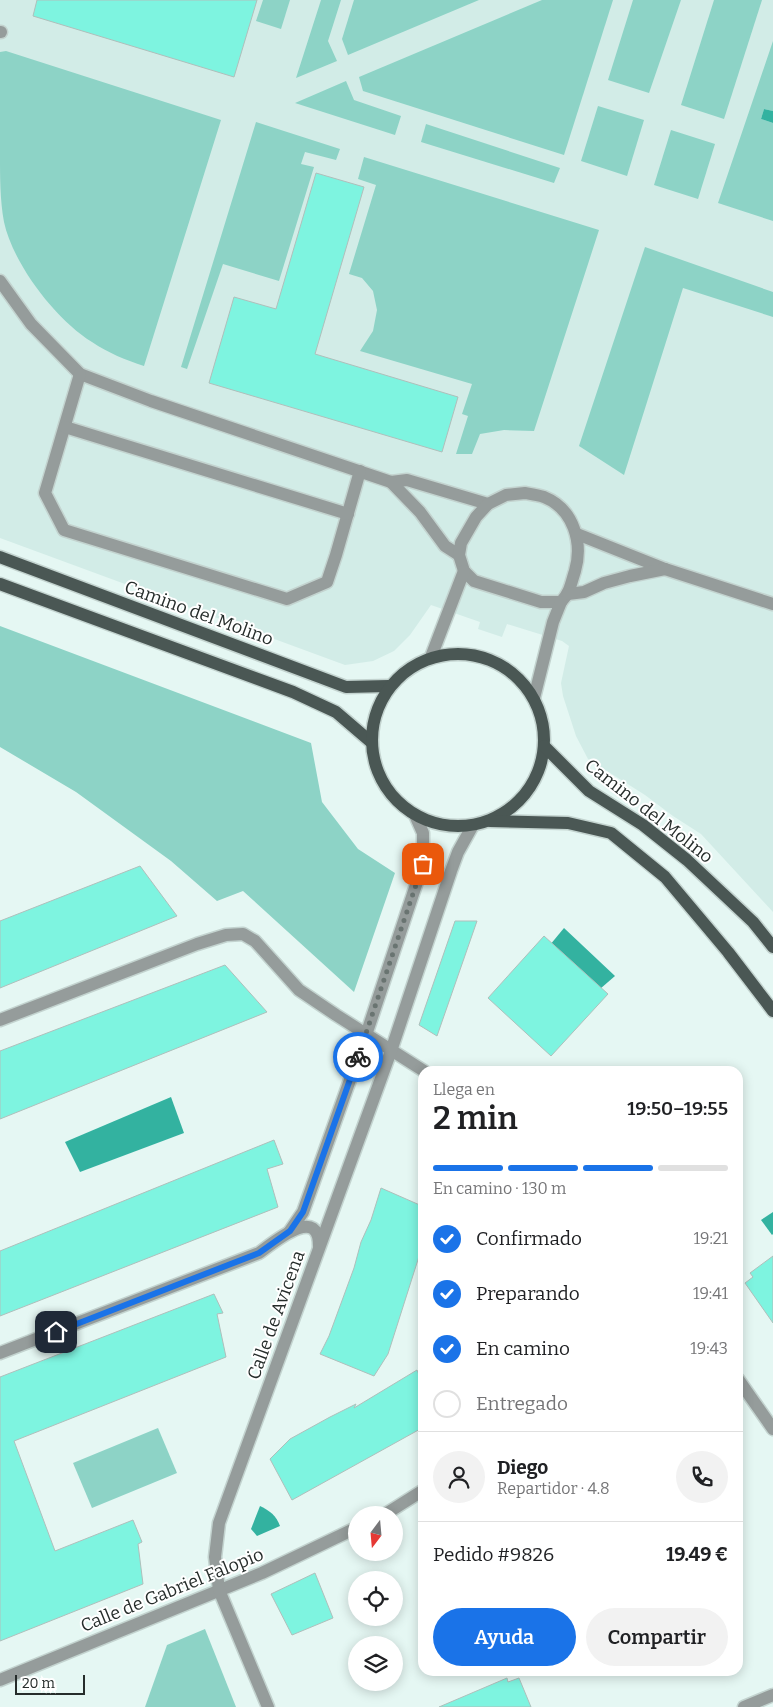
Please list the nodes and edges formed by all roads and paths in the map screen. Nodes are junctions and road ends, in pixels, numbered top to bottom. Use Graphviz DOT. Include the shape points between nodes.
graph roads {
  1 [pos="0,280"];
  2 [pos="80,374"];
  3 [pos="64,427"];
  4 [pos="360,471"];
  5 [pos="391,482"];
  6 [pos="488,504"];
  7 [pos="348,514"];
  8 [pos="577,534"];
  9 [pos="459,555"];
  10 [pos="0,557"];
  11 [pos="665,569"];
  12 [pos="464,571"];
  13 [pos="0,584"];
  14 [pos="565,598"];
  15 [pos="773,604"];
  16 [pos="431,657"];
  17 [pos="389,686"];
  18 [pos="534,698"];
  19 [pos="371,742"];
  20 [pos="544,746"];
  21 [pos="415,815"];
  22 [pos="487,821"];
  23 [pos="473,825"];
  24 [pos="773,947"];
  25 [pos="773,1011"];
  26 [pos="0,1020"];
  27 [pos="366,1035"];
  28 [pos="391,1051"];
  29 [pos="418,1067"];
  30 [pos="290,1231"];
  31 [pos="319,1248"];
  32 [pos="0,1353"];
  33 [pos="743,1386"];
  34 [pos="773,1429"];
  35 [pos="418,1494"];
  36 [pos="399,1506"];
  37 [pos="348,1532"];
  38 [pos="219,1590"];
  39 [pos="0,1680"];
  40 [pos="773,1695"];
  41 [pos="268,1707"];
  42 [pos="744,1707"];
  1 -- 2 [label="street" via="31,324"];
  2 -- 3 [label="street"];
  2 -- 4 [label="street"];
  3 -- 7 [label="street"];
  3 -- 7 [label="street" via="45,493 64,530 287,599 327,582"];
  4 -- 5 [label="street"];
  4 -- 7 [label="street"];
  5 -- 6 [label="street" via="407,480"];
  5 -- 9 [label="street" via="420,512 445,546"];
  6 -- 8 [label="street" via="506,495 525,493 544,497 570,519"];
  6 -- 9 [label="street" via="461,543"];
  8 -- 11 [label="street"];
  8 -- 14 [label="street" via="579,550"];
  9 -- 12 [label="street"];
  10 -- 17 [label="main road, Camino del Molino" via="346,687"];
  11 -- 14 [label="street" via="604,583"];
  11 -- 15 [label="street"];
  12 -- 14 [label="street" via="474,581 541,602"];
  12 -- 16 [label="street"];
  13 -- 19 [label="main road" via="293,692 336,712"];
  14 -- 18 [label="street" via="553,622"];
  16 -- 17 [label="main road" via="415,664"];
  16 -- 18 [label="main road" via="450,653 490,659 508,669"];
  17 -- 19 [label="main road" via="375,712"];
  18 -- 20 [label="main road" via="543,721"];
  19 -- 21 [label="main road" via="374,764 383,784 397,802"];
  20 -- 22 [label="main road" via="539,770 527,792 509,809"];
  20 -- 24 [label="main road, Camino del Molino" via="589,791 688,860 753,922"];
  21 -- 23 [label="main road" via="434,823"];
  21 -- 27 [label="street" via="424,833 423,864"];
  22 -- 23 [label="main road"];
  22 -- 25 [label="main road" via="568,823 610,834 666,877"];
  23 -- 28 [label="street, Calle de Avicena" via="454,862"];
  26 -- 27 [label="street" via="197,944 243,934 255,941 299,990"];
  27 -- 28 [label="street"];
  27 -- 30 [label="street" via="303,1212"];
  28 -- 29 [label="street"];
  28 -- 31 [label="street, Calle de Avicena"];
  30 -- 31 [label="street" via="305,1226 313,1228 319,1236"];
  30 -- 32 [label="street" via="259,1253"];
  31 -- 38 [label="street, Calle de Avicena" via="218,1523 215,1557"];
  33 -- 34 [label="street"];
  35 -- 36 [label="street"];
  37 -- 38 [label="street, Calle de Gabriel Falopio"];
  38 -- 39 [label="street, Calle de Gabriel Falopio"];
  38 -- 41 [label="street, Calle de Avicena"];
  40 -- 42 [label="street"];
}
